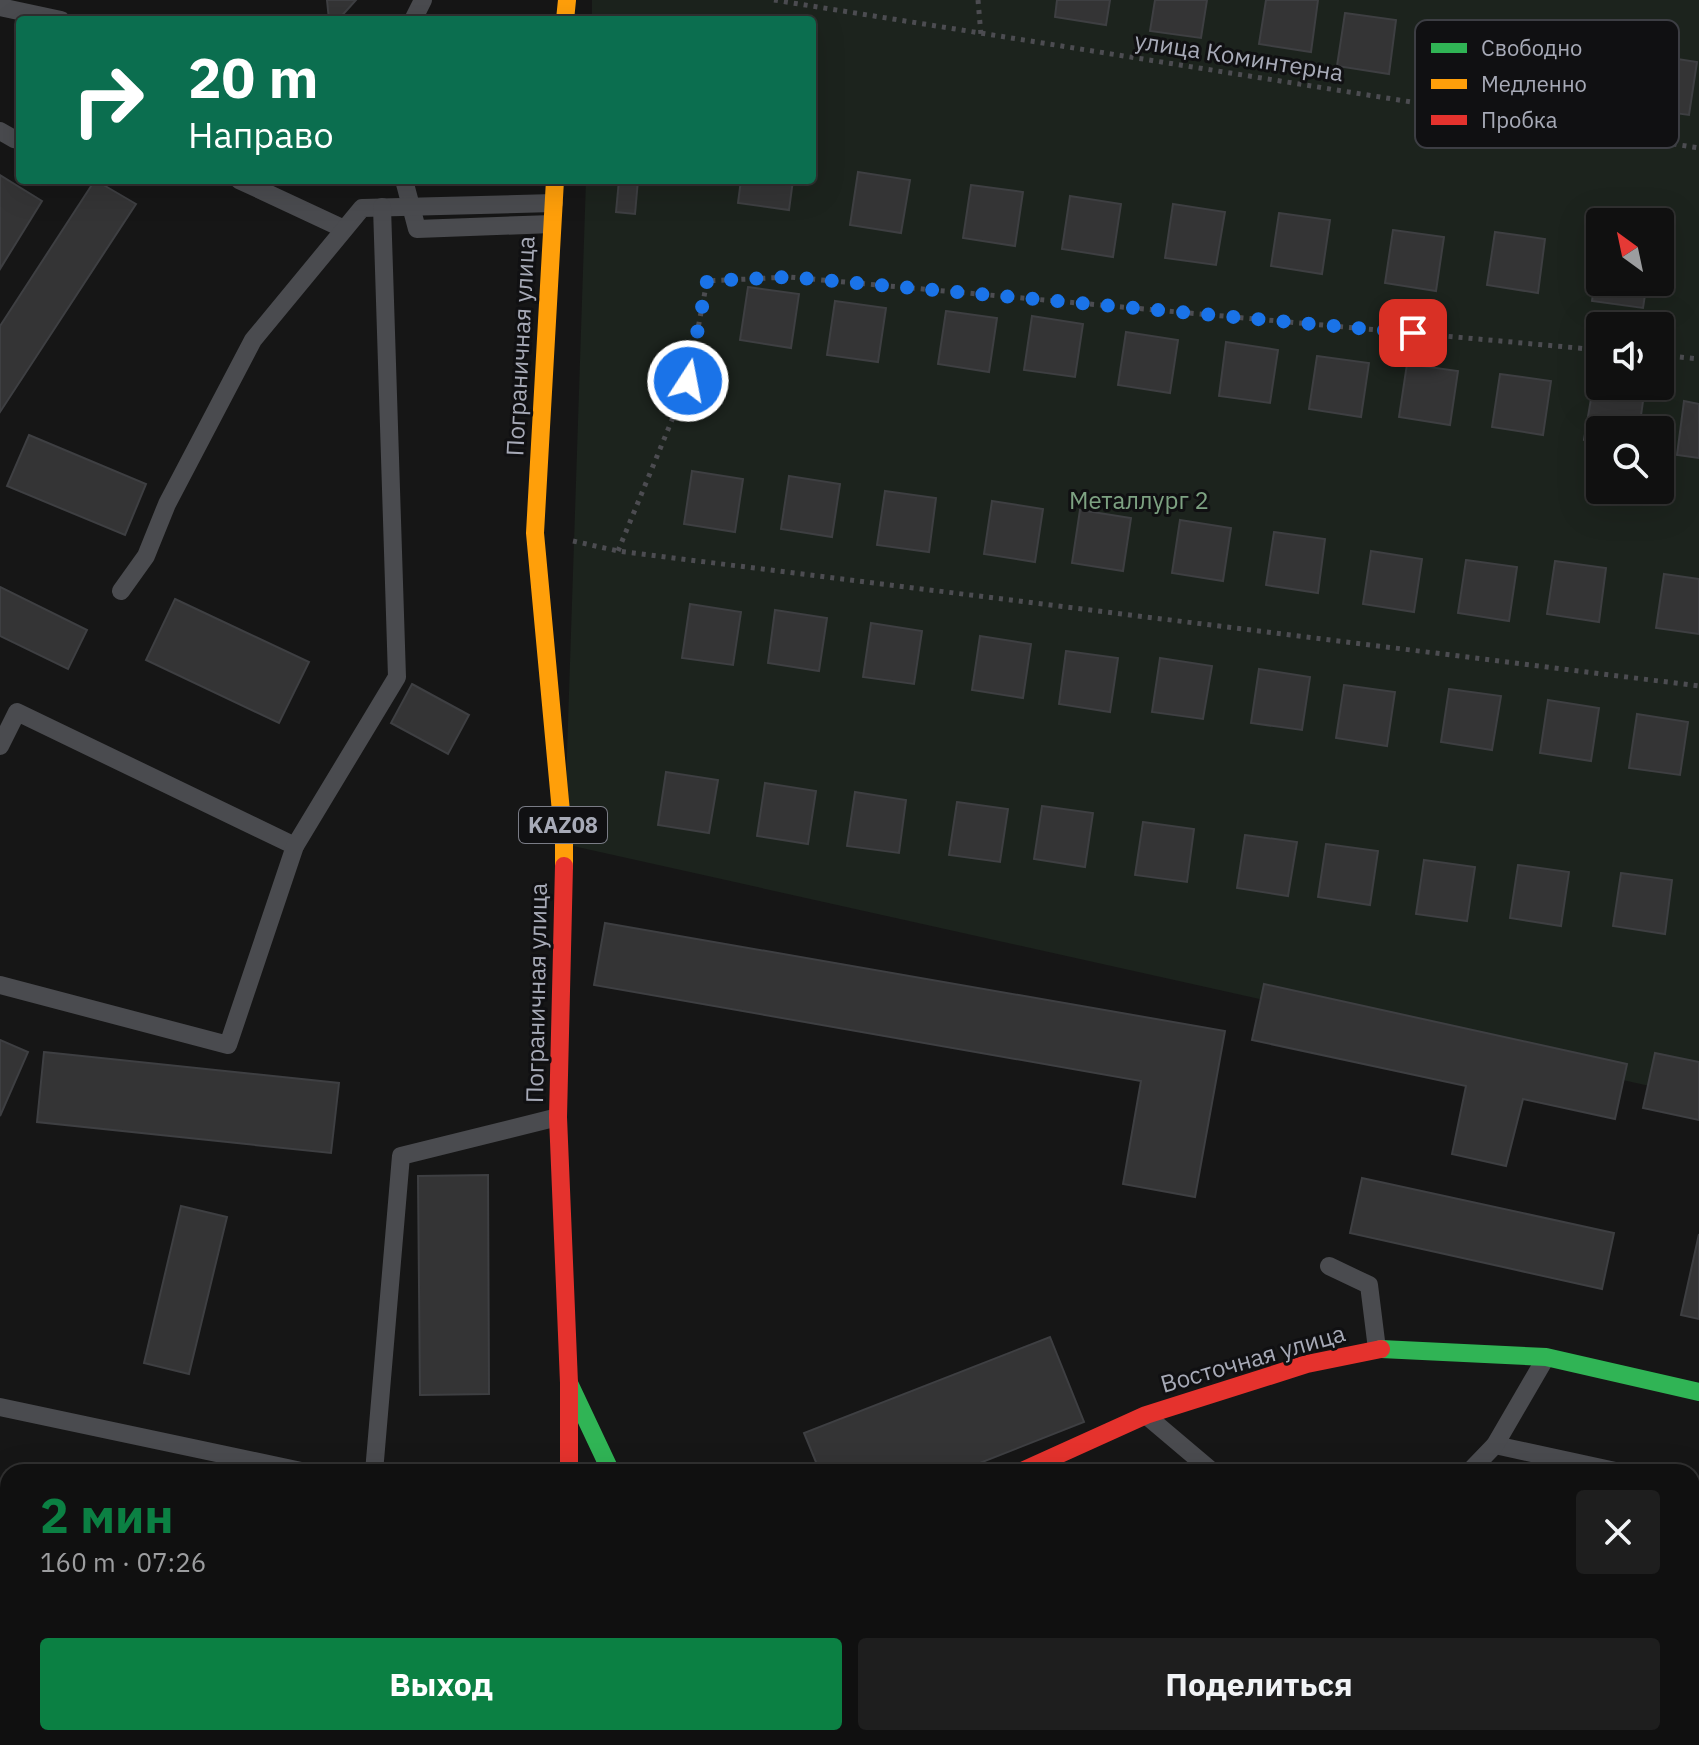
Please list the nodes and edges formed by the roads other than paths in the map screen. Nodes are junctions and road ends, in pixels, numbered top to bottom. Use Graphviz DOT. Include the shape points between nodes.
graph roads {
  1 [pos="0,7"];
  2 [pos="42,16"];
  3 [pos="248,184"];
  4 [pos="405,184"];
  5 [pos="555,184"];
  6 [pos="554,203"];
  7 [pos="382,207"];
  8 [pos="411,207"];
  9 [pos="552,224"];
  10 [pos="344,229"];
  11 [pos="121,591"];
  12 [pos="0,746"];
  13 [pos="295,846"];
  14 [pos="0,985"];
  15 [pos="558,1117"];
  16 [pos="1329,1266"];
  17 [pos="1377,1349"];
  18 [pos="1546,1357"];
  19 [pos="569,1383"];
  20 [pos="1699,1392"];
  21 [pos="0,1407"];
  22 [pos="1146,1415"];
  23 [pos="1495,1445"];
  24 [pos="268,1464"];
  25 [pos="375,1464"];
  26 [pos="569,1464"];
  27 [pos="607,1464"];
  28 [pos="1038,1464"];
  29 [pos="1204,1464"];
  30 [pos="1477,1464"];
  31 [pos="1583,1464"];
  1 -- 2 [label="lane"];
  3 -- 10 [label="lane"];
  4 -- 8 [label="lane"];
  5 -- 6 [label="main road, Пограничная улица / KAZ08"];
  6 -- 8 [label="lane"];
  6 -- 9 [label="main road, Пограничная улица / KAZ08"];
  7 -- 8 [label="lane"];
  7 -- 10 [label="lane" via="362,208"];
  7 -- 13 [label="lane" via="397,677"];
  8 -- 9 [label="lane" via="417,229"];
  9 -- 15 [label="main road, Пограничная улица / KAZ08" via="535,533 564,844"];
  10 -- 11 [label="lane" via="253,340 167,504 146,556"];
  12 -- 13 [label="lane" via="17,712"];
  13 -- 14 [label="lane" via="228,1045"];
  15 -- 19 [label="main road, Пограничная улица / KAZ08"];
  15 -- 25 [label="lane" via="401,1156"];
  16 -- 17 [label="lane" via="1369,1285"];
  17 -- 18 [label="main road, Восточная улица"];
  17 -- 22 [label="main road, Восточная улица" via="1307,1364"];
  18 -- 20 [label="main road, Восточная улица"];
  18 -- 23 [label="lane"];
  19 -- 26 [label="main road, Пограничная улица / KAZ08"];
  19 -- 27 [label="main road"];
  21 -- 24 [label="lane"];
  22 -- 28 [label="main road, Восточная улица"];
  22 -- 29 [label="lane"];
  23 -- 30 [label="lane"];
  23 -- 31 [label="lane"];
}
